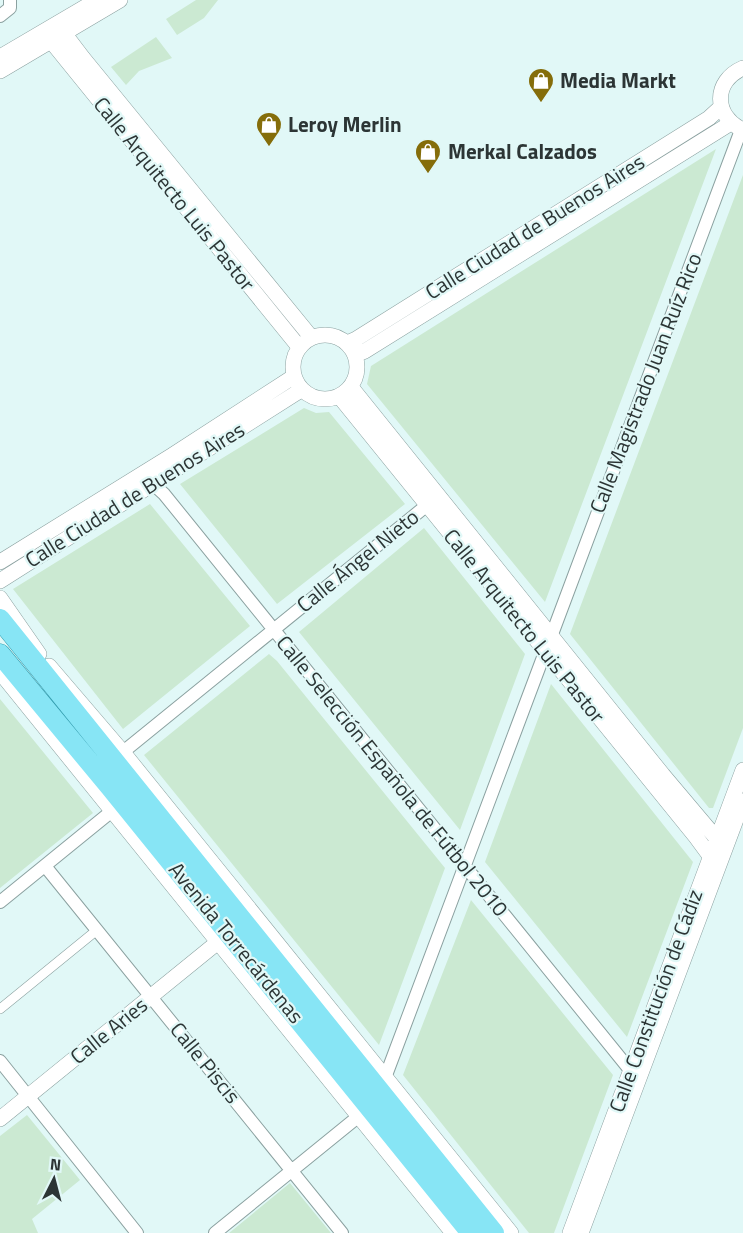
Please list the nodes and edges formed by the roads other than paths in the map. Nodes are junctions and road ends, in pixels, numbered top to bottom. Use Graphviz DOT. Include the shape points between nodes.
graph roads {
  1 [pos="10,0"];
  2 [pos="97,0"];
  3 [pos="120,0"];
  4 [pos="0,16"];
  5 [pos="58,37"];
  6 [pos="0,57"];
  7 [pos="743,68"];
  8 [pos="0,71"];
  9 [pos="721,107"];
  10 [pos="738,128"];
  11 [pos="305,342"];
  12 [pos="351,349"];
  13 [pos="293,376"];
  14 [pos="301,390"];
  15 [pos="345,392"];
  16 [pos="153,484"];
  17 [pos="426,506"];
  18 [pos="0,562"];
  19 [pos="0,581"];
  20 [pos="0,598"];
  21 [pos="0,619"];
  22 [pos="273,629"];
  23 [pos="551,637"];
  24 [pos="545,652"];
  25 [pos="0,654"];
  26 [pos="0,672"];
  27 [pos="114,751"];
  28 [pos="743,770"];
  29 [pos="743,801"];
  30 [pos="112,811"];
  31 [pos="717,839"];
  32 [pos="710,856"];
  33 [pos="465,864"];
  34 [pos="45,866"];
  35 [pos="0,902"];
  36 [pos="98,930"];
  37 [pos="218,942"];
  38 [pos="152,996"];
  39 [pos="0,1009"];
  40 [pos="0,1061"];
  41 [pos="630,1070"];
  42 [pos="385,1078"];
  43 [pos="28,1097"];
  44 [pos="359,1116"];
  45 [pos="0,1119"];
  46 [pos="292,1171"];
  47 [pos="137,1233"];
  48 [pos="215,1233"];
  49 [pos="342,1233"];
  50 [pos="453,1233"];
  51 [pos="471,1233"];
  52 [pos="494,1233"];
  53 [pos="511,1233"];
  54 [pos="570,1233"];
  55 [pos="581,1233"];
  1 -- 4 [label="street" via="10,8"];
  2 -- 6 [label="street"];
  3 -- 5 [label="street"];
  5 -- 8 [label="street"];
  5 -- 11 [label="street, Calle Arquitecto Luis Pastor"];
  7 -- 9 [label="street" via="728,78 720,96"];
  9 -- 10 [label="street"];
  9 -- 12 [label="street, Calle Ciudad de Buenos Aires" via="362,336"];
  10 -- 12 [label="street, Calle Ciudad de Buenos Aires" via="365,351"];
  10 -- 23 [label="street, Calle Magistrado Juan Ruíz Rico"];
  11 -- 12 [label="street" via="330,335"];
  11 -- 13 [label="street" via="294,356"];
  12 -- 15 [label="street" via="356,377"];
  13 -- 14 [label="street"];
  13 -- 18 [label="street, Calle Ciudad de Buenos Aires"];
  14 -- 15 [label="street" via="319,399"];
  14 -- 16 [label="street, Calle Ciudad de Buenos Aires"];
  15 -- 17 [label="street, Calle Arquitecto Luis Pastor"];
  15 -- 23 [label="street, Calle Arquitecto Luis Pastor"];
  16 -- 19 [label="street, Calle Ciudad de Buenos Aires"];
  16 -- 22 [label="street, Calle Selección Española de Fútbol 2010"];
  17 -- 22 [label="street, Calle Ángel Nieto"];
  17 -- 24 [label="street, Calle Arquitecto Luis Pastor"];
  20 -- 27 [label="street, Avenida Torrecárdenas"];
  21 -- 27 [label="main road, Avenida Torrecárdenas"];
  22 -- 27 [label="street, Calle Ángel Nieto"];
  22 -- 33 [label="street, Calle Selección Española de Fútbol 2010"];
  23 -- 31 [label="street, Calle Arquitecto Luis Pastor"];
  24 -- 32 [label="street, Calle Arquitecto Luis Pastor"];
  24 -- 33 [label="street"];
  25 -- 51 [label="main road, Avenida Torrecárdenas"];
  26 -- 30 [label="street, Avenida Torrecárdenas"];
  27 -- 42 [label="street, Avenida Torrecárdenas"];
  27 -- 52 [label="main road, Avenida Torrecárdenas"];
  28 -- 31 [label="street, Calle Constitución de Cádiz"];
  29 -- 55 [label="street, Calle Constitución de Cádiz"];
  30 -- 34 [label="street"];
  30 -- 37 [label="street, Avenida Torrecárdenas"];
  31 -- 32 [label="street, Calle Constitución de Cádiz"];
  32 -- 41 [label="street, Calle Constitución de Cádiz"];
  33 -- 41 [label="street, Calle Selección Española de Fútbol 2010"];
  33 -- 42 [label="street"];
  34 -- 35 [label="street"];
  34 -- 36 [label="street, Calle Piscis"];
  36 -- 38 [label="street, Calle Piscis"];
  36 -- 39 [label="street"];
  37 -- 38 [label="street, Calle Aries"];
  37 -- 44 [label="street, Avenida Torrecárdenas"];
  38 -- 43 [label="street, Calle Aries"];
  38 -- 46 [label="street, Calle Piscis"];
  40 -- 43 [label="street"];
  41 -- 54 [label="street, Calle Constitución de Cádiz"];
  42 -- 53 [label="street, Avenida Torrecárdenas"];
  43 -- 45 [label="street, Calle Aries"];
  43 -- 47 [label="street"];
  44 -- 46 [label="street"];
  44 -- 50 [label="street, Avenida Torrecárdenas"];
  46 -- 48 [label="street"];
  46 -- 49 [label="street, Calle Piscis"];
}
